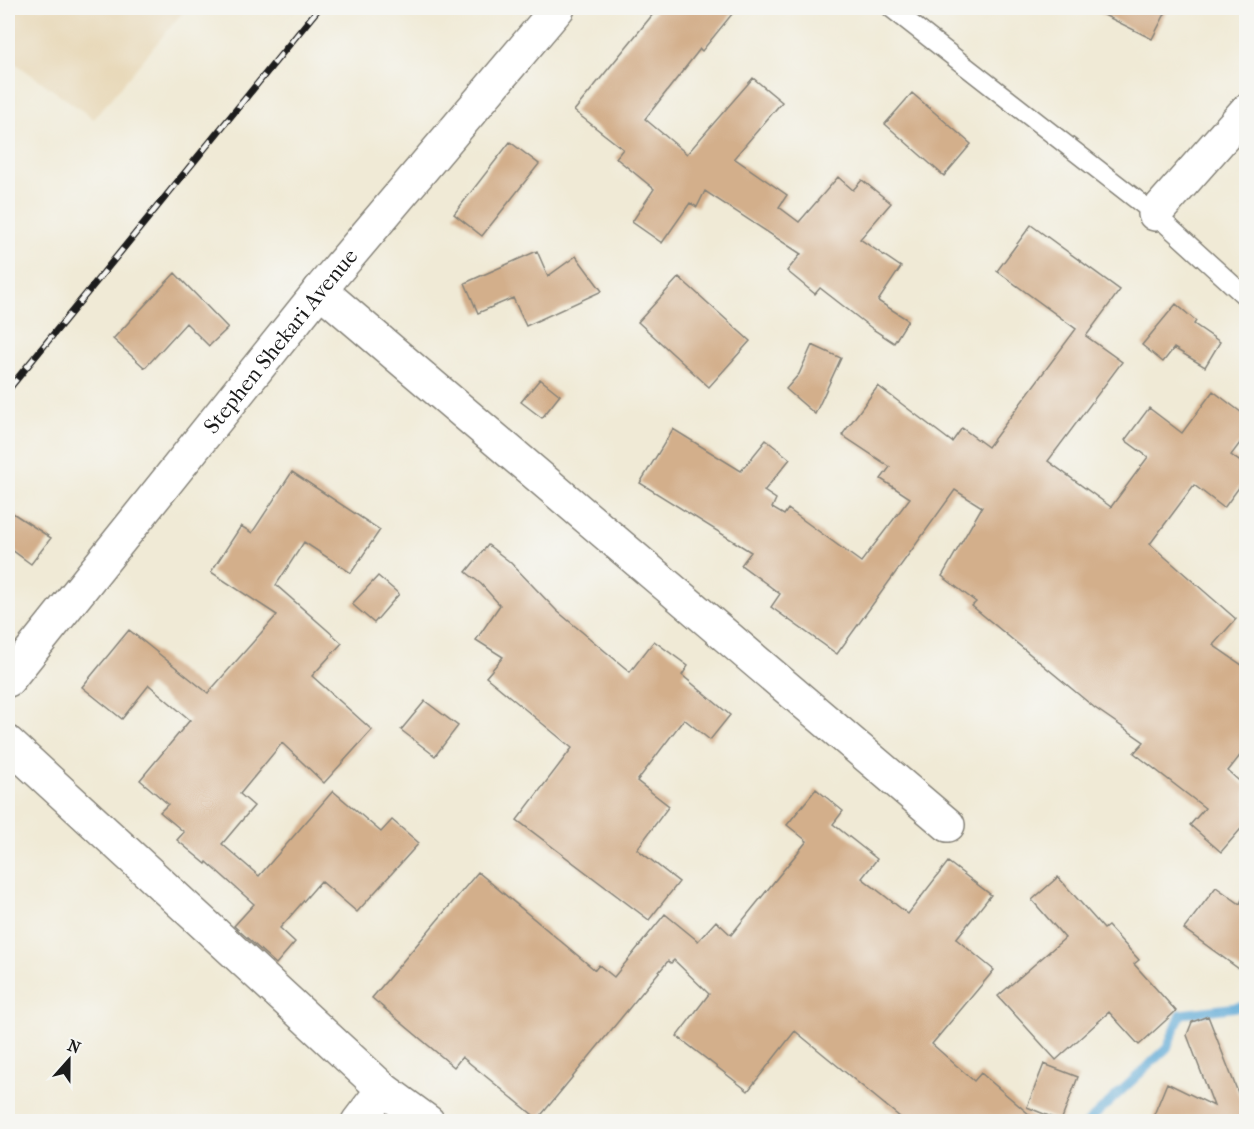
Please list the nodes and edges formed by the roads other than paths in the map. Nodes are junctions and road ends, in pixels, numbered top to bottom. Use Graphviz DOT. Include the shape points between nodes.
graph roads {
  1 [pos="558,8"];
  2 [pos="891,8"];
  3 [pos="1246,111"];
  4 [pos="1155,214"];
  5 [pos="320,290"];
  6 [pos="1246,297"];
  7 [pos="8,680"];
  8 [pos="8,744"];
  9 [pos="948,825"];
  10 [pos="383,1089"];
  11 [pos="358,1122"];
  12 [pos="428,1122"];
  1 -- 5 [label="street, Stephen Shekari Avenue"];
  2 -- 4 [label="lane"];
  3 -- 4 [label="street"];
  4 -- 6 [label="lane"];
  5 -- 7 [label="street, Stephen Shekari Avenue"];
  5 -- 9 [label="street"];
  8 -- 10 [label="street"];
  10 -- 11 [label="street"];
  10 -- 12 [label="street"];
}
